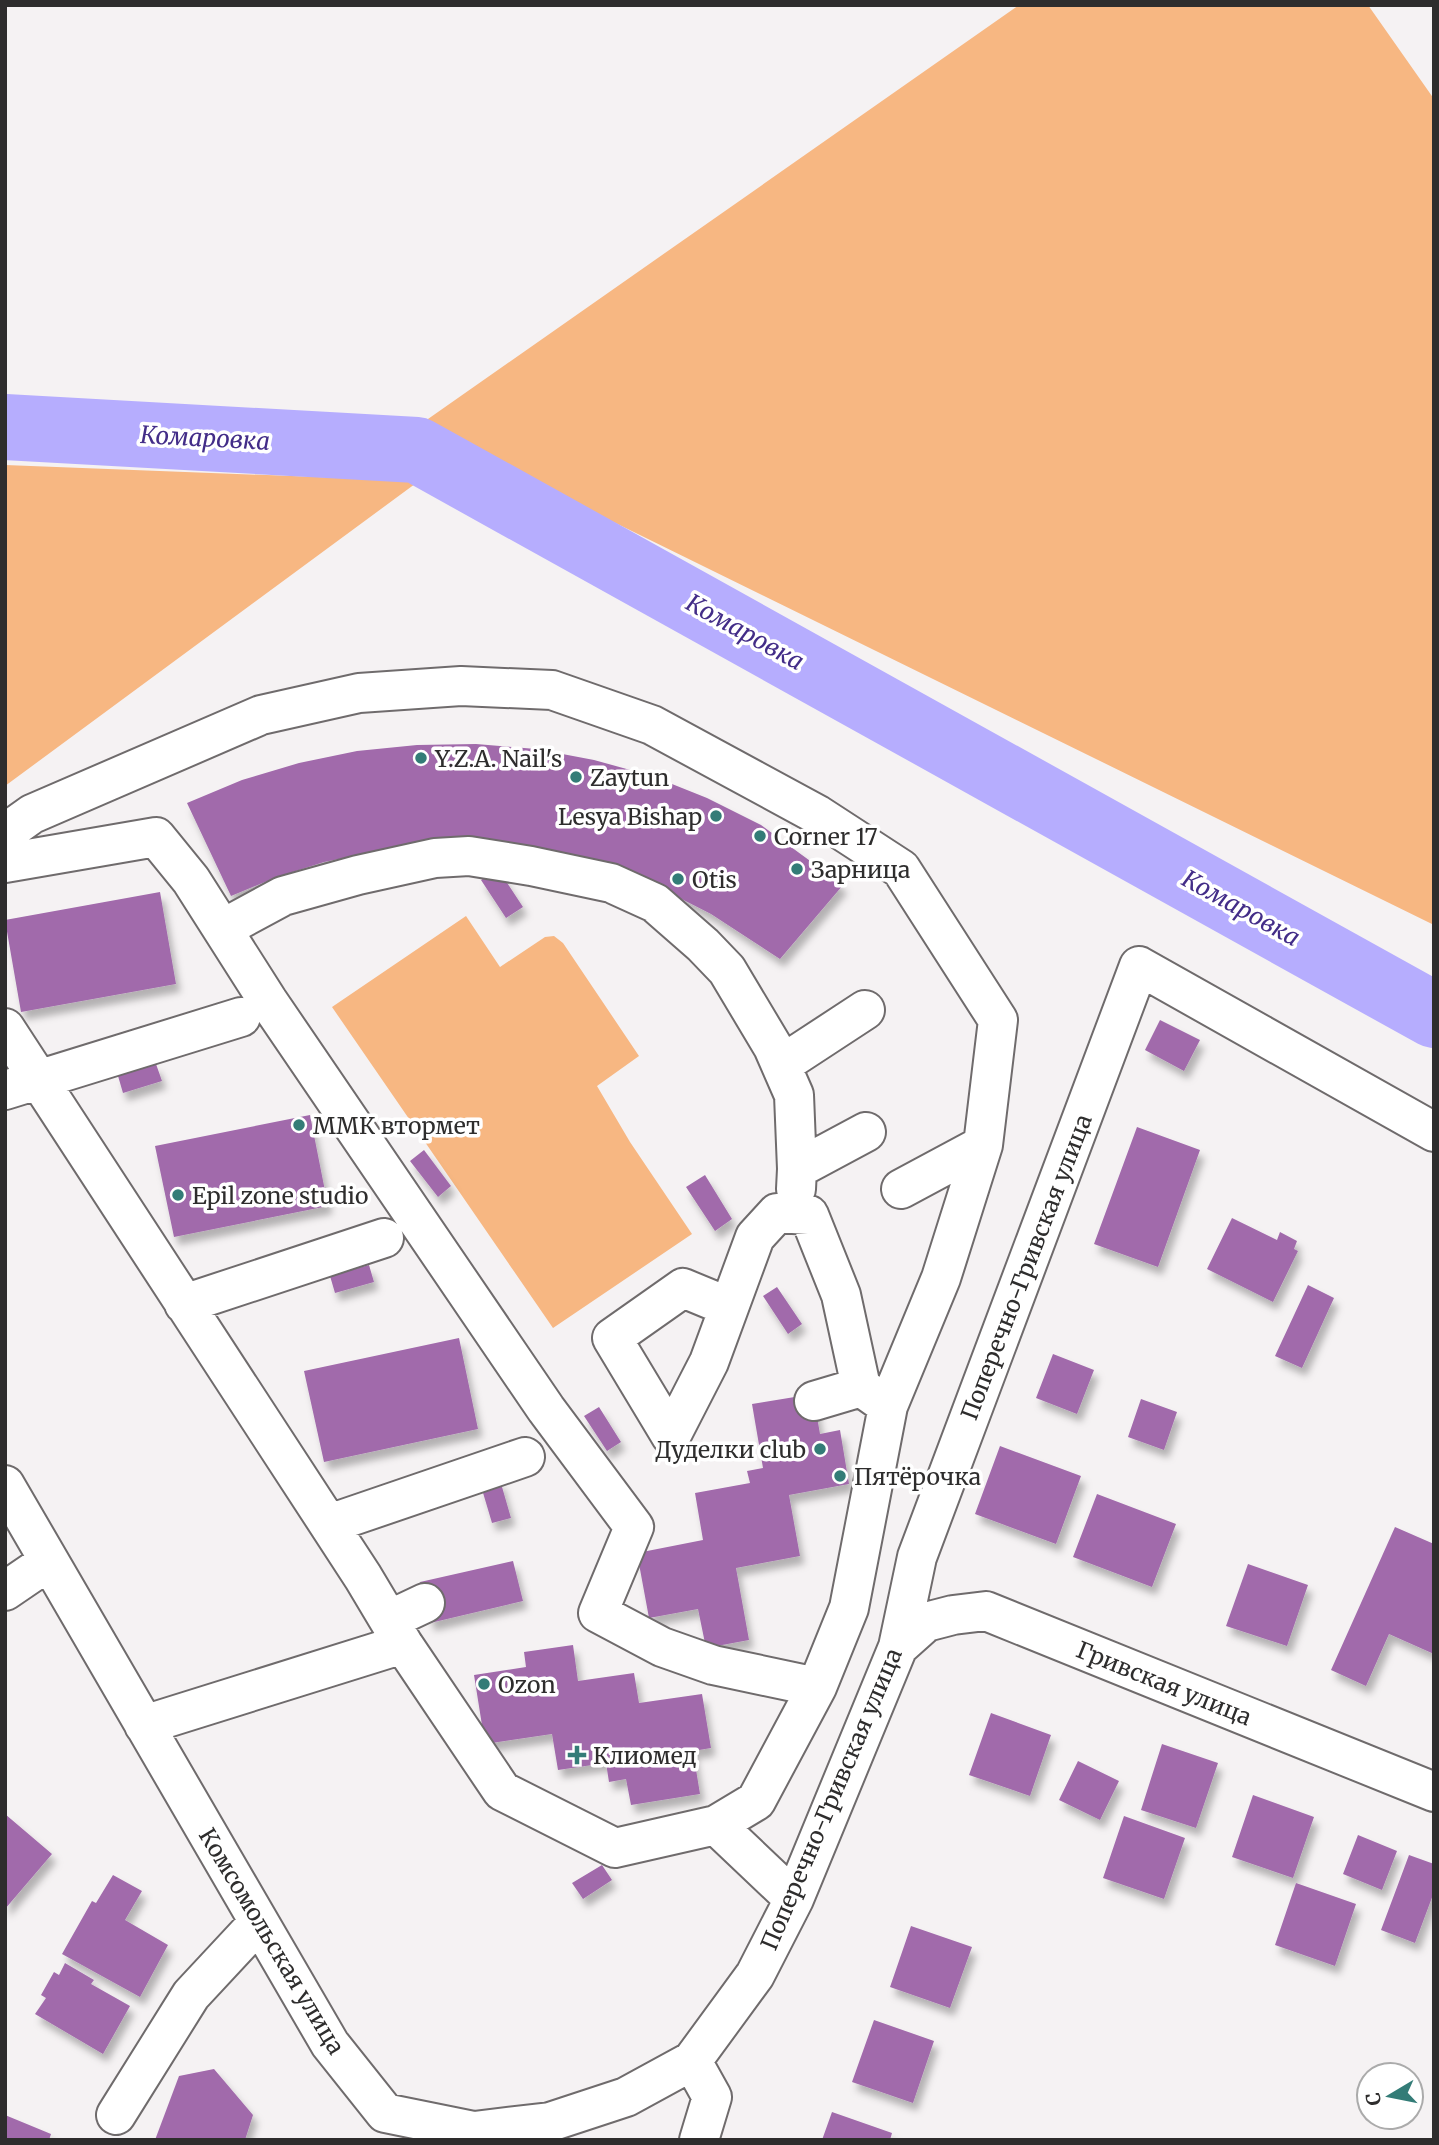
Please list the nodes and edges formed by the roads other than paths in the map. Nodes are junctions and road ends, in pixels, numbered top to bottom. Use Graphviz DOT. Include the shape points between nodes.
graph roads {
  1 [pos="5,837"];
  2 [pos="5,863"];
  3 [pos="224,929"];
  4 [pos="865,1010"];
  5 [pos="241,1017"];
  6 [pos="5,1028"];
  7 [pos="781,1065"];
  8 [pos="22,1085"];
  9 [pos="866,1132"];
  10 [pos="1434,1132"];
  11 [pos="983,1145"];
  12 [pos="797,1169"];
  13 [pos="901,1189"];
  14 [pos="794,1214"];
  15 [pos="384,1238"];
  16 [pos="184,1304"];
  17 [pos="729,1307"];
  18 [pos="875,1396"];
  19 [pos="814,1401"];
  20 [pos="525,1457"];
  21 [pos="5,1485"];
  22 [pos="329,1524"];
  23 [pos="16,1529"];
  24 [pos="49,1561"];
  25 [pos="5,1591"];
  26 [pos="425,1603"];
  27 [pos="396,1632"];
  28 [pos="898,1647"];
  29 [pos="817,1688"];
  30 [pos="144,1725"];
  31 [pos="1434,1792"];
  32 [pos="716,1825"];
  33 [pos="794,1899"];
  34 [pos="259,1922"];
  35 [pos="692,2061"];
  36 [pos="116,2115"];
  37 [pos="699,2140"];
  1 -- 11 [label="street" via="32,814 261,715 359,693 461,686 552,690 652,725 818,815 901,869 998,1020"];
  2 -- 3 [label="street" via="156,837"];
  3 -- 7 [label="street" via="284,896 435,858 469,856 611,883 655,903 727,970"];
  3 -- 29 [label="street" via="268,1001 546,1409 634,1527 598,1613 663,1647 713,1665"];
  4 -- 7 [label="street"];
  5 -- 8 [label="street"];
  6 -- 8 [label="street"];
  7 -- 12 [label="street" via="794,1096"];
  8 -- 16 [label="street"];
  9 -- 12 [label="street"];
  10 -- 28 [label="street, Поперечно-Гривская улица" via="1139,966 917,1557"];
  11 -- 13 [label="street"];
  11 -- 18 [label="street" via="941,1278"];
  12 -- 14 [label="street"];
  14 -- 17 [label="street" via="778,1213 755,1237"];
  14 -- 18 [label="street" via="809,1215"];
  15 -- 16 [label="street"];
  16 -- 22 [label="street"];
  18 -- 19 [label="street"];
  18 -- 29 [label="street" via="849,1608"];
  20 -- 22 [label="street"];
  21 -- 23 [label="street, Комсомольская улица"];
  22 -- 27 [label="street"];
  23 -- 24 [label="street, Комсомольская улица"];
  24 -- 25 [label="street"];
  24 -- 30 [label="street, Комсомольская улица"];
  26 -- 27 [label="street"];
  27 -- 30 [label="street"];
  27 -- 32 [label="street" via="502,1791 615,1848"];
  28 -- 31 [label="street, Гривская улица" via="926,1622 986,1611"];
  28 -- 33 [label="street, Поперечно-Гривская улица"];
  29 -- 32 [label="street" via="756,1801"];
  30 -- 34 [label="street, Комсомольская улица"];
  32 -- 33 [label="street"];
  33 -- 35 [label="street, Поперечно-Гривская улица" via="755,1975"];
  34 -- 35 [label="street, Комсомольская улица" via="330,2044 384,2113 474,2132 550,2122 626,2097"];
  34 -- 36 [label="street" via="191,1995"];
  35 -- 37 [label="street" via="712,2096"];
}
